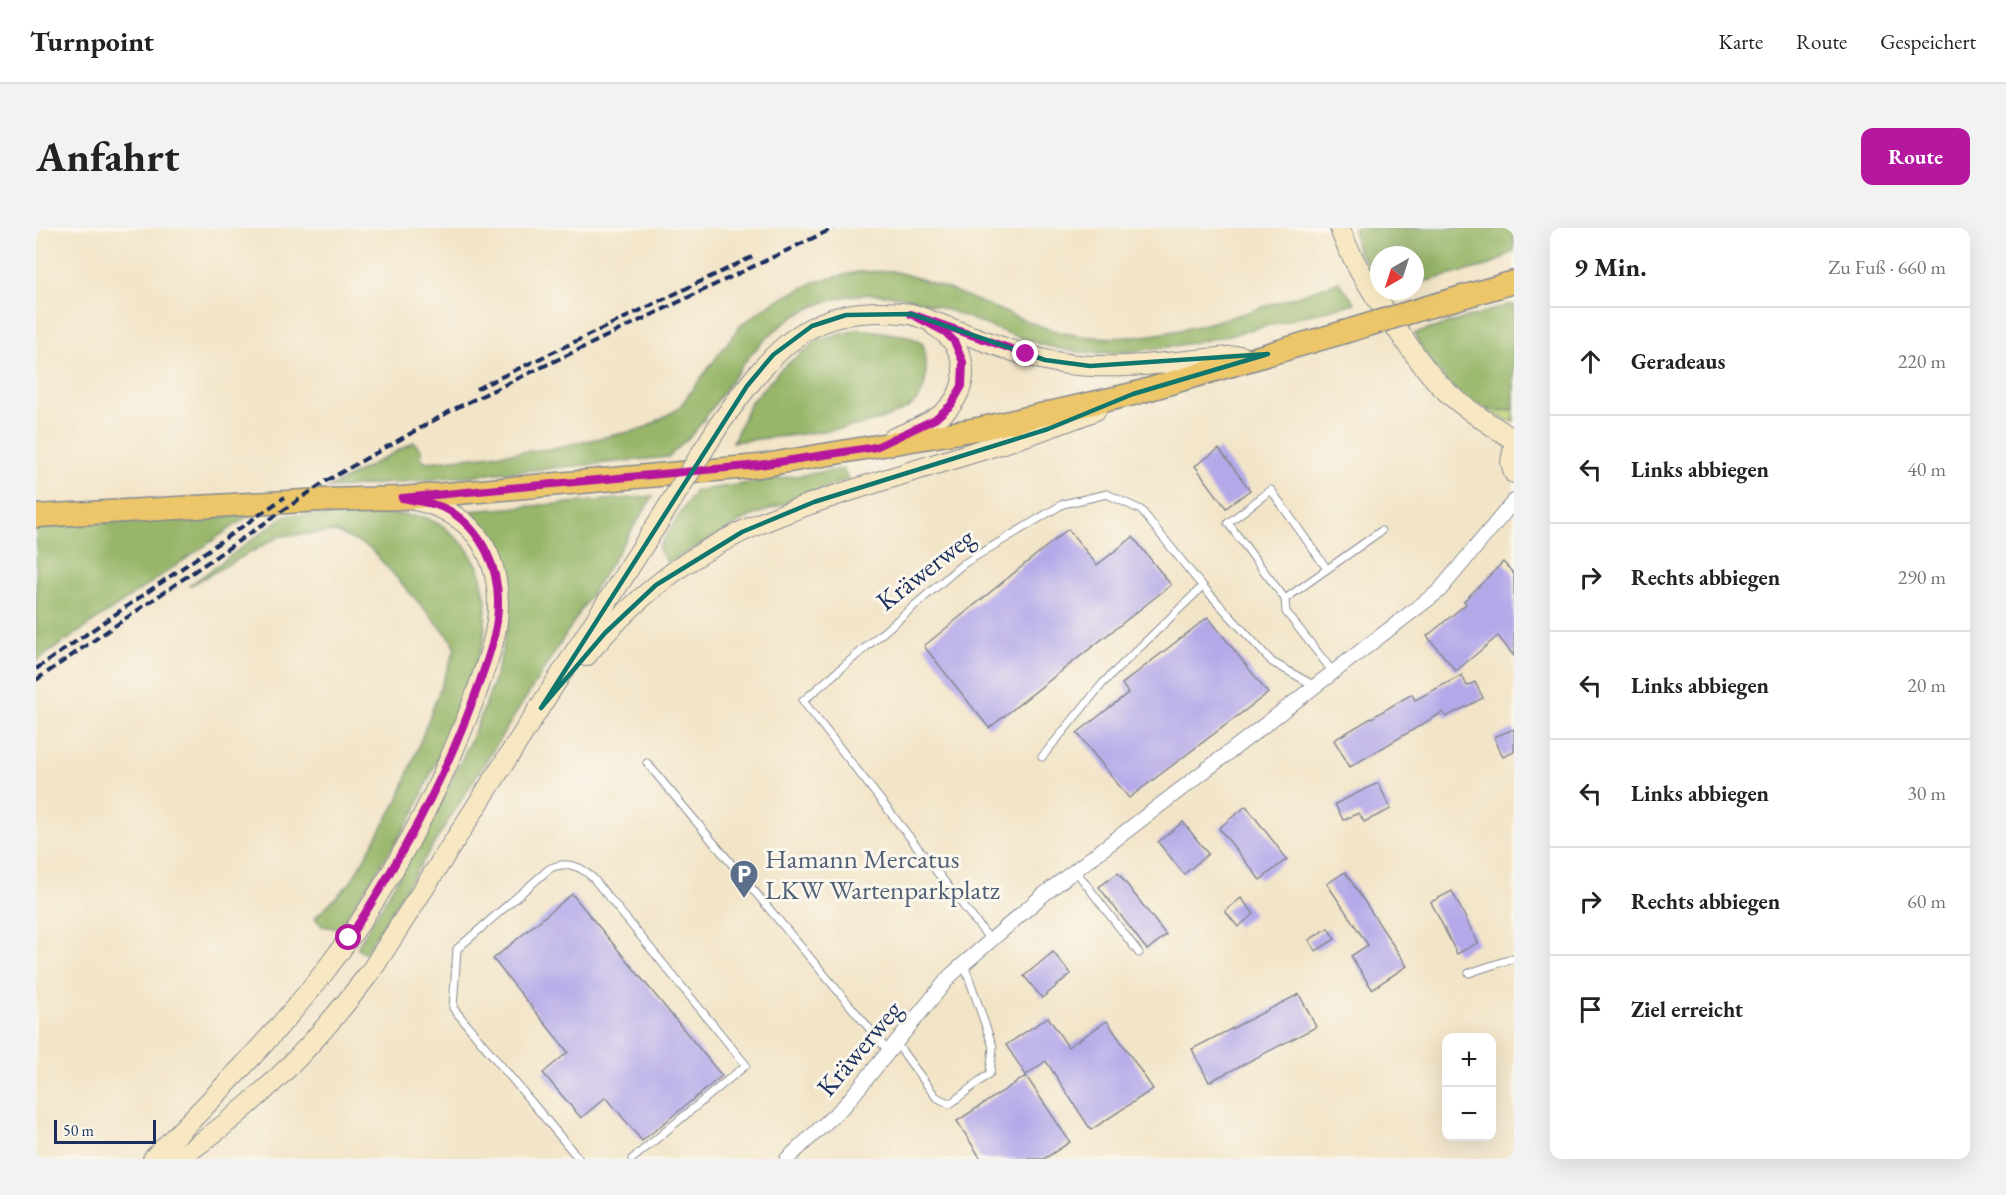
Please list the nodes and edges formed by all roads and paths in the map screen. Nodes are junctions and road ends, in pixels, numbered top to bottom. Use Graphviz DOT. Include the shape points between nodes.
graph roads {
  1 [pos="1340,228"];
  2 [pos="1514,268"];
  3 [pos="1514,282"];
  4 [pos="1487,290"];
  5 [pos="1514,294"];
  6 [pos="911,314"];
  7 [pos="1268,354"];
  8 [pos="1133,394"];
  9 [pos="1514,440"];
  10 [pos="1514,446"];
  11 [pos="876,447"];
  12 [pos="1514,473"];
  13 [pos="402,498"];
  14 [pos="1514,501"];
  15 [pos="36,516"];
  16 [pos="1381,531"];
  17 [pos="1327,569"];
  18 [pos="1203,586"];
  19 [pos="1285,599"];
  20 [pos="1333,672"];
  21 [pos="1315,686"];
  22 [pos="541,708"];
  23 [pos="1042,757"];
  24 [pos="647,763"];
  25 [pos="1075,870"];
  26 [pos="991,941"];
  27 [pos="1139,953"];
  28 [pos="1514,957"];
  29 [pos="964,964"];
  30 [pos="1469,973"];
  31 [pos="892,1047"];
  32 [pos="153,1159"];
  33 [pos="178,1159"];
  34 [pos="578,1159"];
  35 [pos="632,1159"];
  36 [pos="787,1159"];
  1 -- 9 [label="main road" via="1360,270 1435,381"];
  2 -- 4 [label="main road"];
  3 -- 4 [label="main road"];
  4 -- 5 [label="main road"];
  4 -- 7 [label="main road, bridge"];
  6 -- 7 [label="main road" via="1066,364 1117,365"];
  6 -- 11 [label="main road" via="954,341 963,362 962,386 951,405 935,419"];
  6 -- 22 [label="main road, bridge" via="892,311 846,315 799,333 760,368 719,425"];
  7 -- 8 [label="main road"];
  8 -- 11 [label="main road" via="983,428"];
  8 -- 22 [label="main road" via="1048,429 814,502 711,548 656,585 629,609"];
  10 -- 12 [label="main road"];
  11 -- 13 [label="main road" via="759,465"];
  13 -- 15 [label="main road"];
  13 -- 32 [label="main road" via="435,505 464,521 484,547 496,575 497,620 468,716 407,843 349,938 259,1050"];
  14 -- 20 [label="street, Kräwerweg" via="1439,591"];
  16 -- 17 [label="lane"];
  17 -- 19 [label="lane"];
  17 -- 19 [label="lane" via="1271,490 1228,523"];
  18 -- 21 [label="lane, Kräwerweg" via="1272,662"];
  18 -- 23 [label="lane" via="1103,683"];
  18 -- 26 [label="lane, Kräwerweg" via="1141,510 1107,495 1063,504 963,564 803,701"];
  19 -- 20 [label="lane" via="1286,612"];
  20 -- 21 [label="street, Kräwerweg"];
  21 -- 25 [label="street, Kräwerweg"];
  22 -- 33 [label="main road" via="383,953 340,1011 275,1083"];
  24 -- 31 [label="lane"];
  25 -- 26 [label="street, Kräwerweg"];
  25 -- 27 [label="lane"];
  26 -- 29 [label="street, Kräwerweg"];
  28 -- 30 [label="lane"];
  29 -- 31 [label="street, Kräwerweg"];
  29 -- 31 [label="lane" via="993,1047 990,1073 950,1104 936,1097"];
  31 -- 36 [label="street, Kräwerweg" via="845,1105"];
  34 -- 35 [label="lane" via="453,1008 457,949 558,865 578,867 593,878 746,1065"];
}
